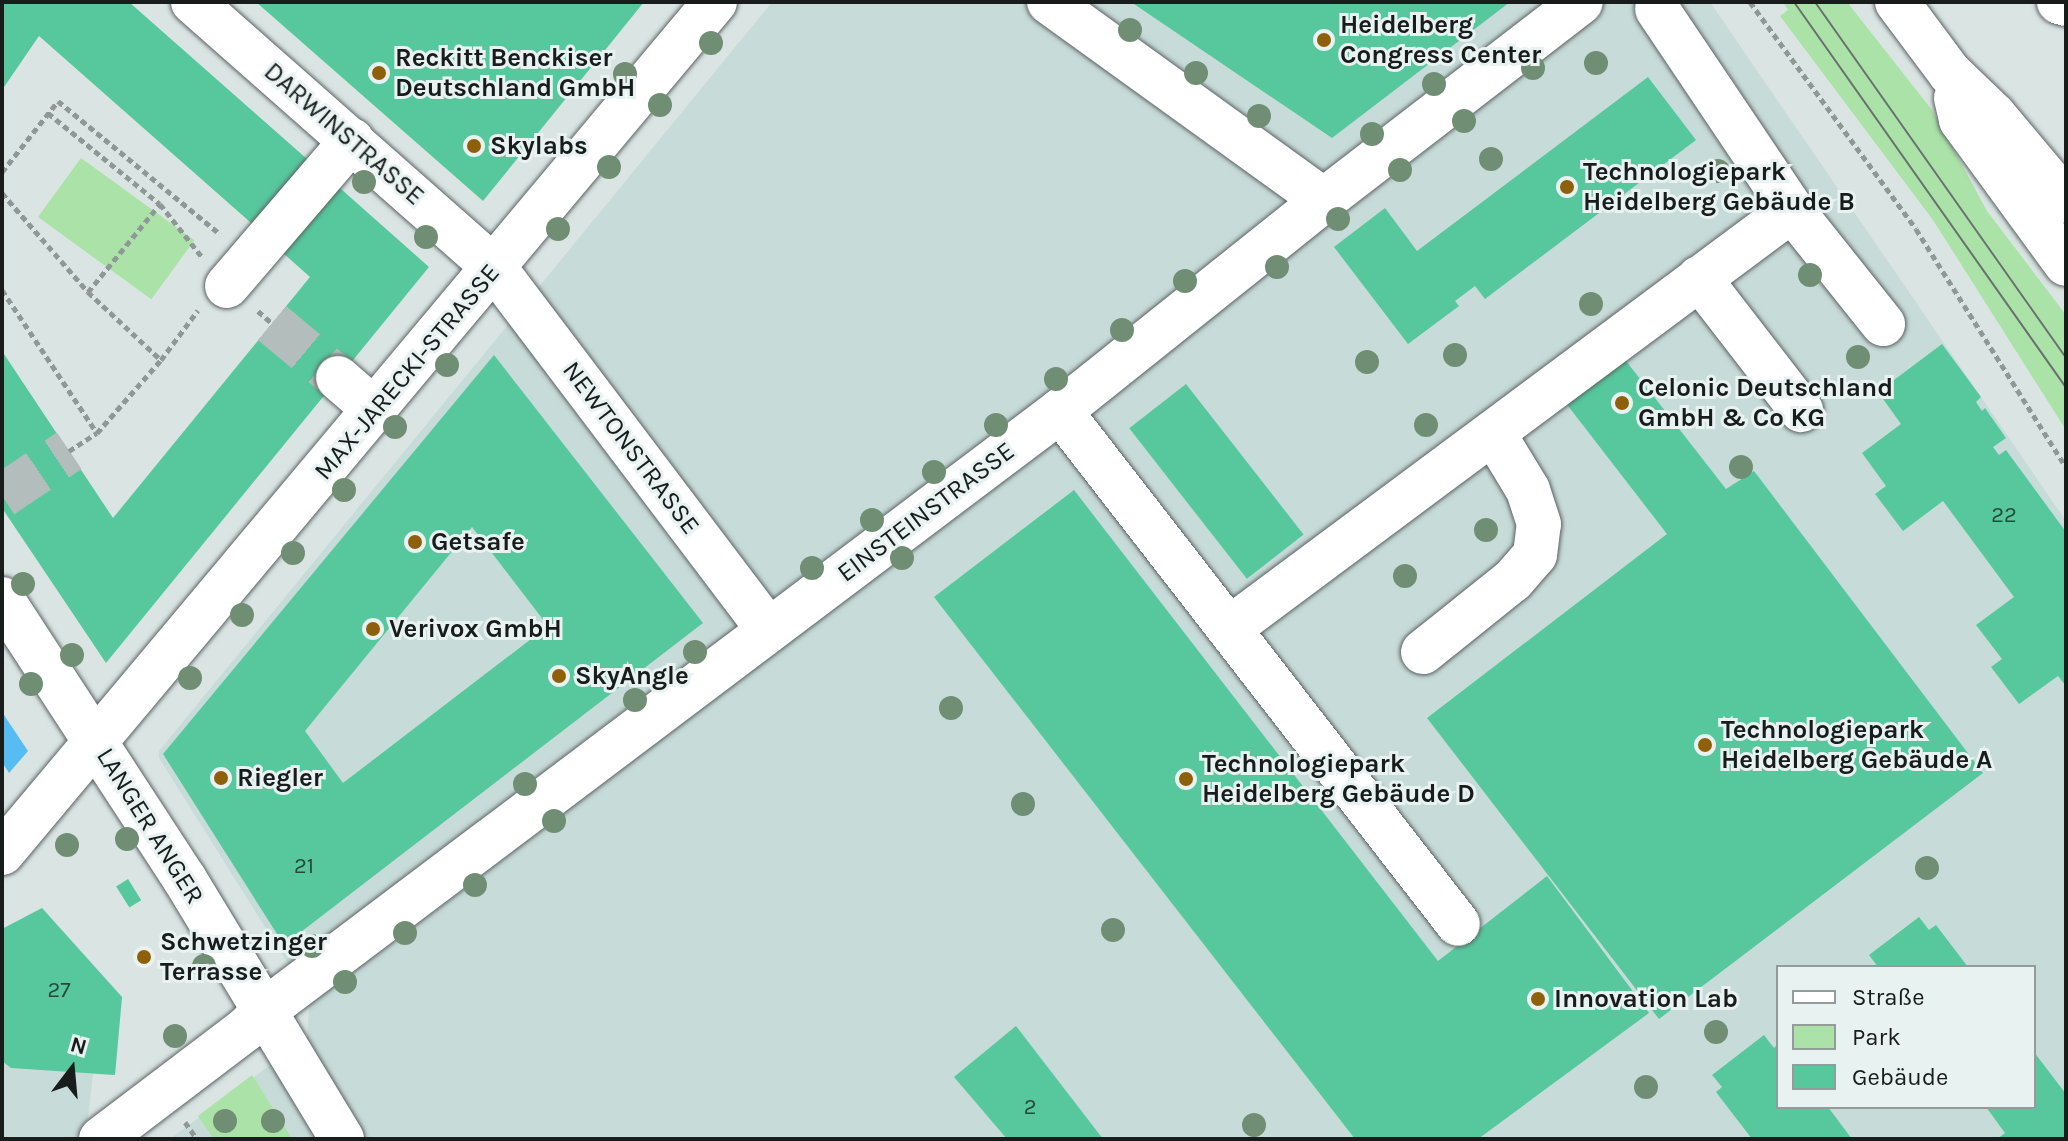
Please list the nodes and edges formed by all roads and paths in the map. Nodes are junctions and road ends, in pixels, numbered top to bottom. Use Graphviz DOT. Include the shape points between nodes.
graph roads {
  1 [pos="193,2"];
  2 [pos="715,2"];
  3 [pos="1581,2"];
  4 [pos="1897,2"];
  5 [pos="2059,2"];
  6 [pos="1753,3"];
  7 [pos="2066,4"];
  8 [pos="1062,6"];
  9 [pos="1657,9"];
  10 [pos="1950,73"];
  11 [pos="48,113"];
  12 [pos="352,140"];
  13 [pos="2,172"];
  14 [pos="2,193"];
  15 [pos="1324,200"];
  16 [pos="2066,201"];
  17 [pos="160,204"];
  18 [pos="1792,210"];
  19 [pos="227,240"];
  20 [pos="2066,264"];
  21 [pos="494,267"];
  22 [pos="1699,278"];
  23 [pos="224,283"];
  24 [pos="2,290"];
  25 [pos="88,292"];
  26 [pos="272,323"];
  27 [pos="1883,324"];
  28 [pos="161,360"];
  29 [pos="338,378"];
  30 [pos="1801,410"];
  31 [pos="376,411"];
  32 [pos="1060,411"];
  33 [pos="97,433"];
  34 [pos="1494,434"];
  35 [pos="69,451"];
  36 [pos="2066,467"];
  37 [pos="2,599"];
  38 [pos="1230,628"];
  39 [pos="769,630"];
  40 [pos="1423,652"];
  41 [pos="97,742"];
  42 [pos="2,853"];
  43 [pos="1458,924"];
  44 [pos="264,1011"];
  45 [pos="101,1139"];
  46 [pos="342,1139"];
  1 -- 12 [label="street, DARWINSTRASSE"];
  2 -- 21 [label="street, MAX-JARECKI-STRASSE"];
  3 -- 15 [label="street, EINSTEINSTRASSE"];
  4 -- 10 [label="street"];
  5 -- 7 [label="street"];
  6 -- 36 [label="path" via="1916,229"];
  8 -- 15 [label="street"];
  9 -- 18 [label="street"];
  10 -- 16 [label="street" via="1994,115"];
  10 -- 20 [label="street" via="1961,120"];
  11 -- 13 [label="path"];
  11 -- 17 [label="path"];
  11 -- 19 [label="path" via="58,101"];
  12 -- 21 [label="street, DARWINSTRASSE"];
  12 -- 23 [label="street"];
  14 -- 25 [label="path"];
  15 -- 32 [label="street, EINSTEINSTRASSE"];
  17 -- 23 [label="path"];
  17 -- 25 [label="path"];
  18 -- 22 [label="street"];
  18 -- 27 [label="street"];
  21 -- 31 [label="street, MAX-JARECKI-STRASSE"];
  21 -- 39 [label="street, NEWTONSTRASSE"];
  22 -- 30 [label="street"];
  22 -- 34 [label="street"];
  23 -- 26 [label="path"];
  23 -- 28 [label="path"];
  24 -- 33 [label="path"];
  25 -- 28 [label="path"];
  28 -- 33 [label="path"];
  29 -- 31 [label="street"];
  31 -- 41 [label="street, MAX-JARECKI-STRASSE"];
  32 -- 38 [label="street"];
  32 -- 39 [label="street, EINSTEINSTRASSE"];
  33 -- 35 [label="path"];
  34 -- 38 [label="street"];
  34 -- 40 [label="street" via="1528,490 1539,524 1535,555 1513,580"];
  37 -- 41 [label="street, LANGER ANGER"];
  38 -- 43 [label="street"];
  39 -- 44 [label="street, EINSTEINSTRASSE"];
  41 -- 42 [label="street"];
  41 -- 44 [label="street, LANGER ANGER"];
  44 -- 45 [label="street"];
  44 -- 46 [label="street, LANGER ANGER"];
}
